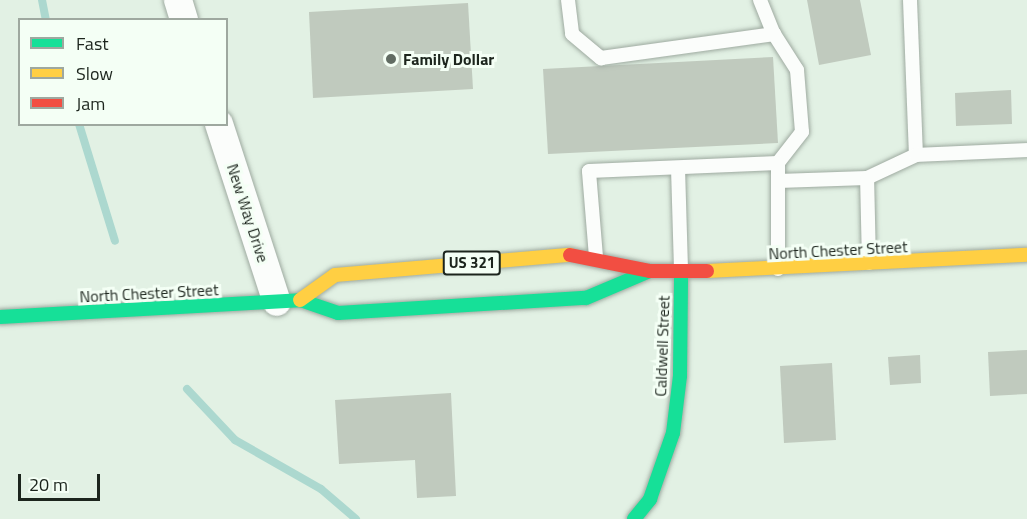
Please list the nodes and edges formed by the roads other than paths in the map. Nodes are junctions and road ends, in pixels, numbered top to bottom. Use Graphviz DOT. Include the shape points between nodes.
graph roads {
  1 [pos="178,0"];
  2 [pos="568,0"];
  3 [pos="760,0"];
  4 [pos="910,0"];
  5 [pos="183,18"];
  6 [pos="774,34"];
  7 [pos="220,126"];
  8 [pos="1027,150"];
  9 [pos="915,155"];
  10 [pos="778,164"];
  11 [pos="678,168"];
  12 [pos="867,178"];
  13 [pos="778,181"];
  14 [pos="1027,255"];
  15 [pos="596,259"];
  16 [pos="869,265"];
  17 [pos="778,270"];
  18 [pos="650,271"];
  19 [pos="681,272"];
  20 [pos="289,301"];
  21 [pos="0,317"];
  22 [pos="634,519"];
  1 -- 5 [label="street"];
  2 -- 6 [label="lane" via="572,34 600,58"];
  3 -- 6 [label="lane"];
  4 -- 9 [label="lane"];
  6 -- 10 [label="lane" via="797,70 802,132"];
  7 -- 20 [label="street, New Way Drive"];
  8 -- 9 [label="lane"];
  9 -- 12 [label="lane"];
  10 -- 11 [label="lane"];
  10 -- 13 [label="lane"];
  11 -- 15 [label="lane" via="589,171"];
  11 -- 19 [label="lane"];
  12 -- 13 [label="lane"];
  12 -- 16 [label="lane"];
  13 -- 17 [label="lane"];
  14 -- 16 [label="main road, North Chester Street / US 321"];
  15 -- 18 [label="main road, North Chester Street / US 321"];
  15 -- 20 [label="main road, North Chester Street / US 321" via="583,254 335,275"];
  16 -- 17 [label="main road, North Chester Street / US 321"];
  17 -- 19 [label="main road, North Chester Street / US 321"];
  18 -- 19 [label="main road, North Chester Street / US 321"];
  18 -- 20 [label="main road, North Chester Street / US 321" via="586,298 338,313"];
  19 -- 22 [label="main road, Caldwell Street" via="680,376 673,433 650,499"];
  20 -- 21 [label="main road, North Chester Street / US 321"];
}
